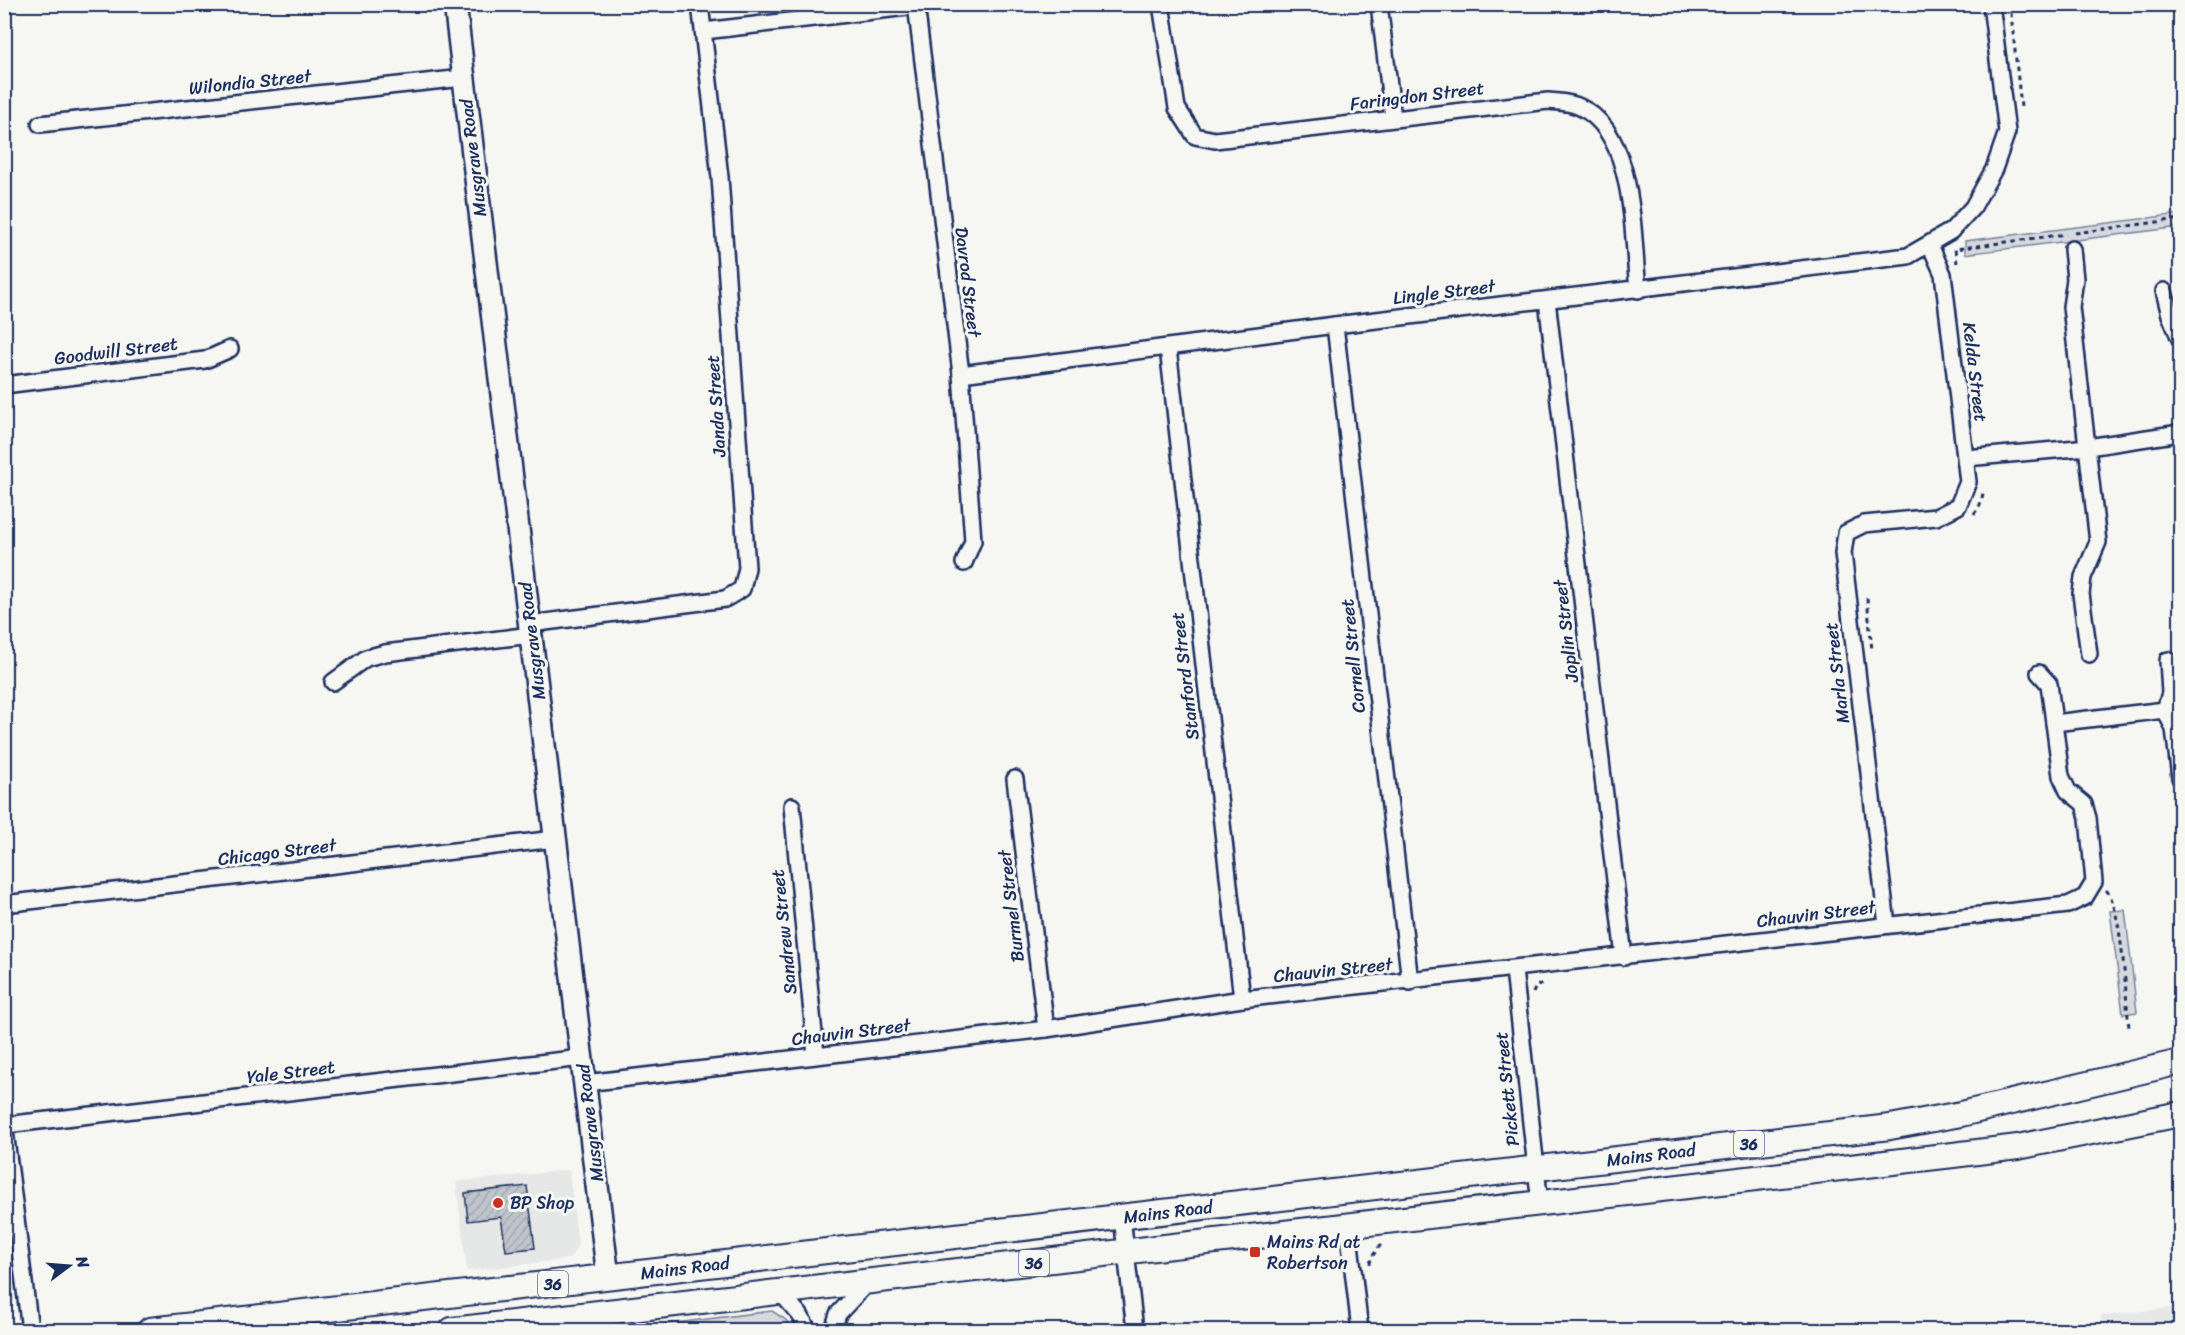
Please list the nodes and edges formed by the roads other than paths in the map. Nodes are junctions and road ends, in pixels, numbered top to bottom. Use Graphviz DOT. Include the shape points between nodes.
graph roads {
  1 [pos="454,4"];
  2 [pos="700,4"];
  3 [pos="1161,4"];
  4 [pos="1379,4"];
  5 [pos="1991,4"];
  6 [pos="916,5"];
  7 [pos="704,31"];
  8 [pos="463,78"];
  9 [pos="1393,118"];
  10 [pos="40,124"];
  11 [pos="1930,245"];
  12 [pos="2072,249"];
  13 [pos="1638,290"];
  14 [pos="2164,291"];
  15 [pos="1547,300"];
  16 [pos="1335,325"];
  17 [pos="2181,339"];
  18 [pos="1168,348"];
  19 [pos="230,349"];
  20 [pos="961,374"];
  21 [pos="4,385"];
  22 [pos="2181,433"];
  23 [pos="2088,447"];
  24 [pos="1966,458"];
  25 [pos="1958,506"];
  26 [pos="964,563"];
  27 [pos="531,630"];
  28 [pos="2089,654"];
  29 [pos="2168,660"];
  30 [pos="2039,673"];
  31 [pos="333,681"];
  32 [pos="2165,710"];
  33 [pos="2054,723"];
  34 [pos="2181,777"];
  35 [pos="1016,779"];
  36 [pos="792,806"];
  37 [pos="555,839"];
  38 [pos="4,904"];
  39 [pos="1887,926"];
  40 [pos="1624,957"];
  41 [pos="1514,970"];
  42 [pos="1410,982"];
  43 [pos="1242,999"];
  44 [pos="1046,1029"];
  45 [pos="816,1055"];
  46 [pos="582,1058"];
  47 [pos="2181,1062"];
  48 [pos="585,1083"];
  49 [pos="2181,1114"];
  50 [pos="5,1124"];
  51 [pos="1536,1168"];
  52 [pos="1540,1204"];
  53 [pos="1122,1217"];
  54 [pos="1348,1226"];
  55 [pos="1126,1252"];
  56 [pos="608,1277"];
  57 [pos="868,1282"];
  58 [pos="780,1292"];
  59 [pos="30,1330"];
  60 [pos="150,1330"];
  61 [pos="452,1330"];
  62 [pos="808,1330"];
  63 [pos="833,1330"];
  64 [pos="1135,1330"];
  65 [pos="1360,1330"];
  1 -- 8 [label="street, Musgrave Road"];
  2 -- 7 [label="street, Janda Street"];
  3 -- 9 [label="street, Faringdon Street" via="1177,108 1195,136 1215,140"];
  4 -- 9 [label="street"];
  5 -- 11 [label="street, Lingle Street" via="2007,132 1994,169 1973,207 1951,231"];
  6 -- 7 [label="street"];
  6 -- 20 [label="street, Davrod Street"];
  7 -- 27 [label="street, Janda Street" via="720,177 747,556 742,589 725,599"];
  8 -- 10 [label="street, Wilondia Street"];
  8 -- 27 [label="street, Musgrave Road"];
  9 -- 13 [label="street, Faringdon Street" via="1548,101 1579,106 1600,120 1616,143 1625,168"];
  11 -- 13 [label="street, Lingle Street" via="1908,256 1879,261"];
  11 -- 24 [label="street, Kelda Street" via="1943,274"];
  12 -- 23 [label="street" via="2075,279 2071,307"];
  13 -- 15 [label="street, Lingle Street"];
  14 -- 17 [label="street"];
  15 -- 16 [label="street, Lingle Street"];
  15 -- 40 [label="street, Joplin Street"];
  16 -- 18 [label="street, Lingle Street"];
  16 -- 42 [label="street, Cornell Street"];
  18 -- 20 [label="street, Lingle Street"];
  18 -- 43 [label="street, Stanford Street"];
  19 -- 21 [label="street, Goodwill Street" via="205,360"];
  20 -- 26 [label="street, Davrod Street" via="973,541"];
  22 -- 23 [label="street"];
  23 -- 24 [label="street"];
  23 -- 28 [label="street" via="2098,542 2082,586"];
  24 -- 25 [label="street, Kelda Street" via="1968,482"];
  25 -- 39 [label="street, Marla Street" via="1936,517 1864,524 1846,533 1843,553"];
  27 -- 31 [label="street" via="366,658"];
  27 -- 37 [label="street, Musgrave Road"];
  29 -- 32 [label="street" via="2170,693"];
  30 -- 33 [label="street" via="2049,684"];
  32 -- 33 [label="street"];
  32 -- 34 [label="street" via="2174,729"];
  33 -- 39 [label="street, Chauvin Street" via="2061,776 2068,791 2084,804 2088,818 2094,882 2085,897 2068,905"];
  35 -- 44 [label="street, Burmel Street"];
  36 -- 45 [label="street, Sandrew Street"];
  37 -- 38 [label="street, Chicago Street"];
  37 -- 46 [label="street, Musgrave Road"];
  39 -- 40 [label="street, Chauvin Street"];
  40 -- 41 [label="street, Chauvin Street"];
  41 -- 42 [label="street, Chauvin Street"];
  41 -- 51 [label="street, Pickett Street"];
  42 -- 43 [label="street, Chauvin Street"];
  43 -- 44 [label="street, Chauvin Street"];
  44 -- 45 [label="street, Chauvin Street"];
  45 -- 48 [label="street, Chauvin Street"];
  46 -- 48 [label="street, Musgrave Road"];
  46 -- 50 [label="street, Yale Street"];
  47 -- 51 [label="main road, Mains Road / 36" via="1913,1123"];
  48 -- 56 [label="street, Musgrave Road"];
  49 -- 52 [label="main road, Mains Road / 36" via="2018,1147"];
  50 -- 59 [label="street"];
  51 -- 52 [label="street, Pickett Street"];
  51 -- 53 [label="main road, Mains Road / 36"];
  52 -- 54 [label="main road, Mains Road / 36"];
  53 -- 55 [label="street"];
  53 -- 56 [label="main road, Mains Road / 36"];
  54 -- 55 [label="main road, Mains Road / 36"];
  54 -- 65 [label="street"];
  55 -- 57 [label="main road, Mains Road / 36"];
  55 -- 64 [label="street"];
  56 -- 60 [label="main road, Mains Road / 36"];
  57 -- 58 [label="main road, Mains Road / 36"];
  57 -- 63 [label="street" via="838,1314"];
  58 -- 61 [label="main road, Mains Road / 36"];
  58 -- 62 [label="street" via="800,1314"];
}
